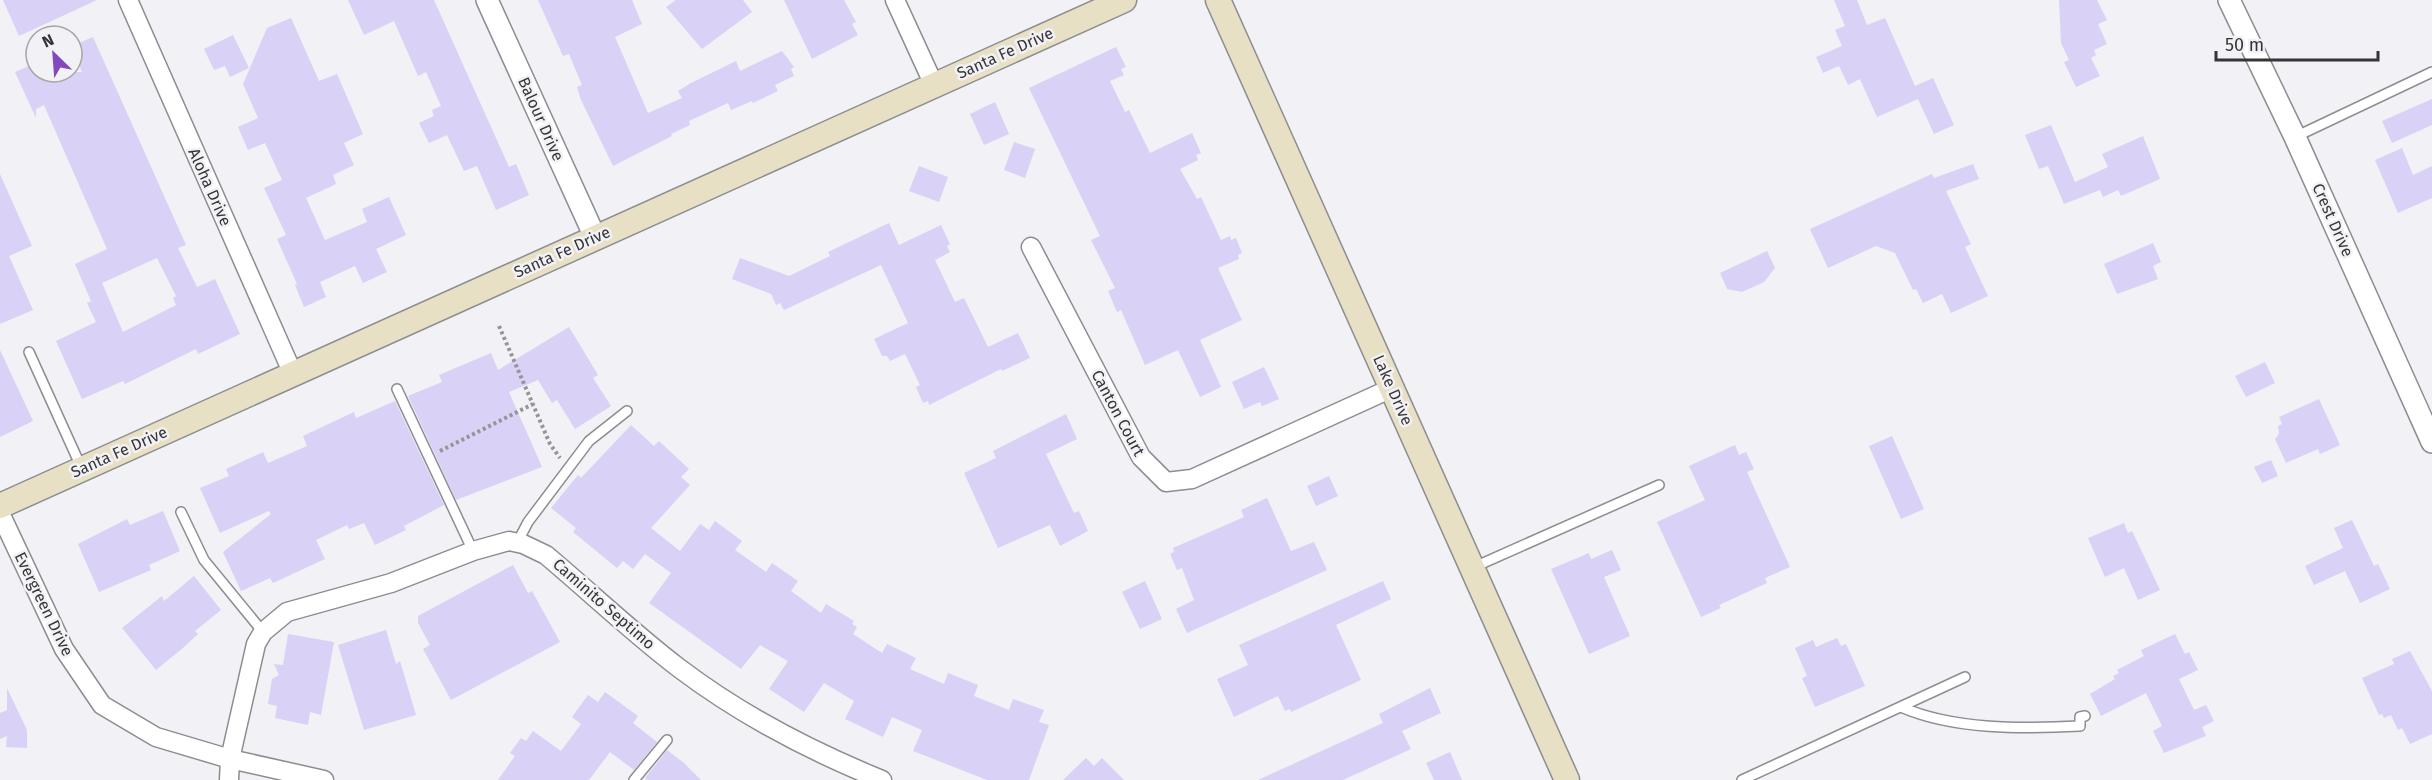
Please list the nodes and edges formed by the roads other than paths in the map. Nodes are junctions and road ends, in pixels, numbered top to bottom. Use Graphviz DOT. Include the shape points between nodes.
graph roads {
  1 [pos="128,0"];
  2 [pos="487,0"];
  3 [pos="895,0"];
  4 [pos="1124,0"];
  5 [pos="1218,0"];
  6 [pos="2229,0"];
  7 [pos="2432,72"];
  8 [pos="934,86"];
  9 [pos="2295,137"];
  10 [pos="595,237"];
  11 [pos="1031,248"];
  12 [pos="29,352"];
  13 [pos="293,374"];
  14 [pos="1392,388"];
  15 [pos="397,389"];
  16 [pos="627,411"];
  17 [pos="2432,442"];
  18 [pos="82,469"];
  19 [pos="1659,485"];
  20 [pos="0,506"];
  21 [pos="182,512"];
  22 [pos="0,513"];
  23 [pos="518,543"];
  24 [pos="473,551"];
  25 [pos="1472,568"];
  26 [pos="263,632"];
  27 [pos="1965,677"];
  28 [pos="1901,707"];
  29 [pos="2085,716"];
  30 [pos="667,740"];
  31 [pos="230,759"];
  32 [pos="878,779"];
  33 [pos="228,780"];
  34 [pos="324,780"];
  35 [pos="634,780"];
  36 [pos="1567,780"];
  37 [pos="1742,780"];
  1 -- 13 [label="street, Aloha Drive"];
  2 -- 10 [label="street, Balour Drive"];
  3 -- 8 [label="street"];
  4 -- 8 [label="main road, Santa Fe Drive"];
  5 -- 14 [label="main road, Lake Drive"];
  6 -- 9 [label="street, Crest Drive"];
  7 -- 9 [label="lane"];
  8 -- 10 [label="main road, Santa Fe Drive"];
  9 -- 17 [label="street, Crest Drive"];
  10 -- 13 [label="main road, Santa Fe Drive"];
  11 -- 14 [label="street, Canton Court" via="1141,457 1166,483 1192,479"];
  12 -- 18 [label="lane"];
  13 -- 18 [label="main road, Santa Fe Drive"];
  14 -- 25 [label="main road, Lake Drive"];
  15 -- 24 [label="lane"];
  16 -- 23 [label="lane" via="589,441 528,522"];
  18 -- 20 [label="main road, Santa Fe Drive"];
  19 -- 25 [label="lane"];
  21 -- 26 [label="lane" via="204,560"];
  22 -- 31 [label="street, Evergreen Drive" via="64,649 102,705 156,737"];
  23 -- 24 [label="street" via="509,541"];
  23 -- 32 [label="street, Caminito Septimo" via="546,555 678,668 749,715 822,756"];
  24 -- 26 [label="street" via="391,583 286,612"];
  25 -- 36 [label="main road, Lake Drive"];
  26 -- 31 [label="street" via="256,644"];
  27 -- 28 [label="lane"];
  28 -- 29 [label="lane" via="1921,716 2040,728 2080,726 2080,717"];
  28 -- 37 [label="lane"];
  30 -- 35 [label="lane"];
  31 -- 33 [label="street"];
  31 -- 34 [label="street, Evergreen Drive"];
}
